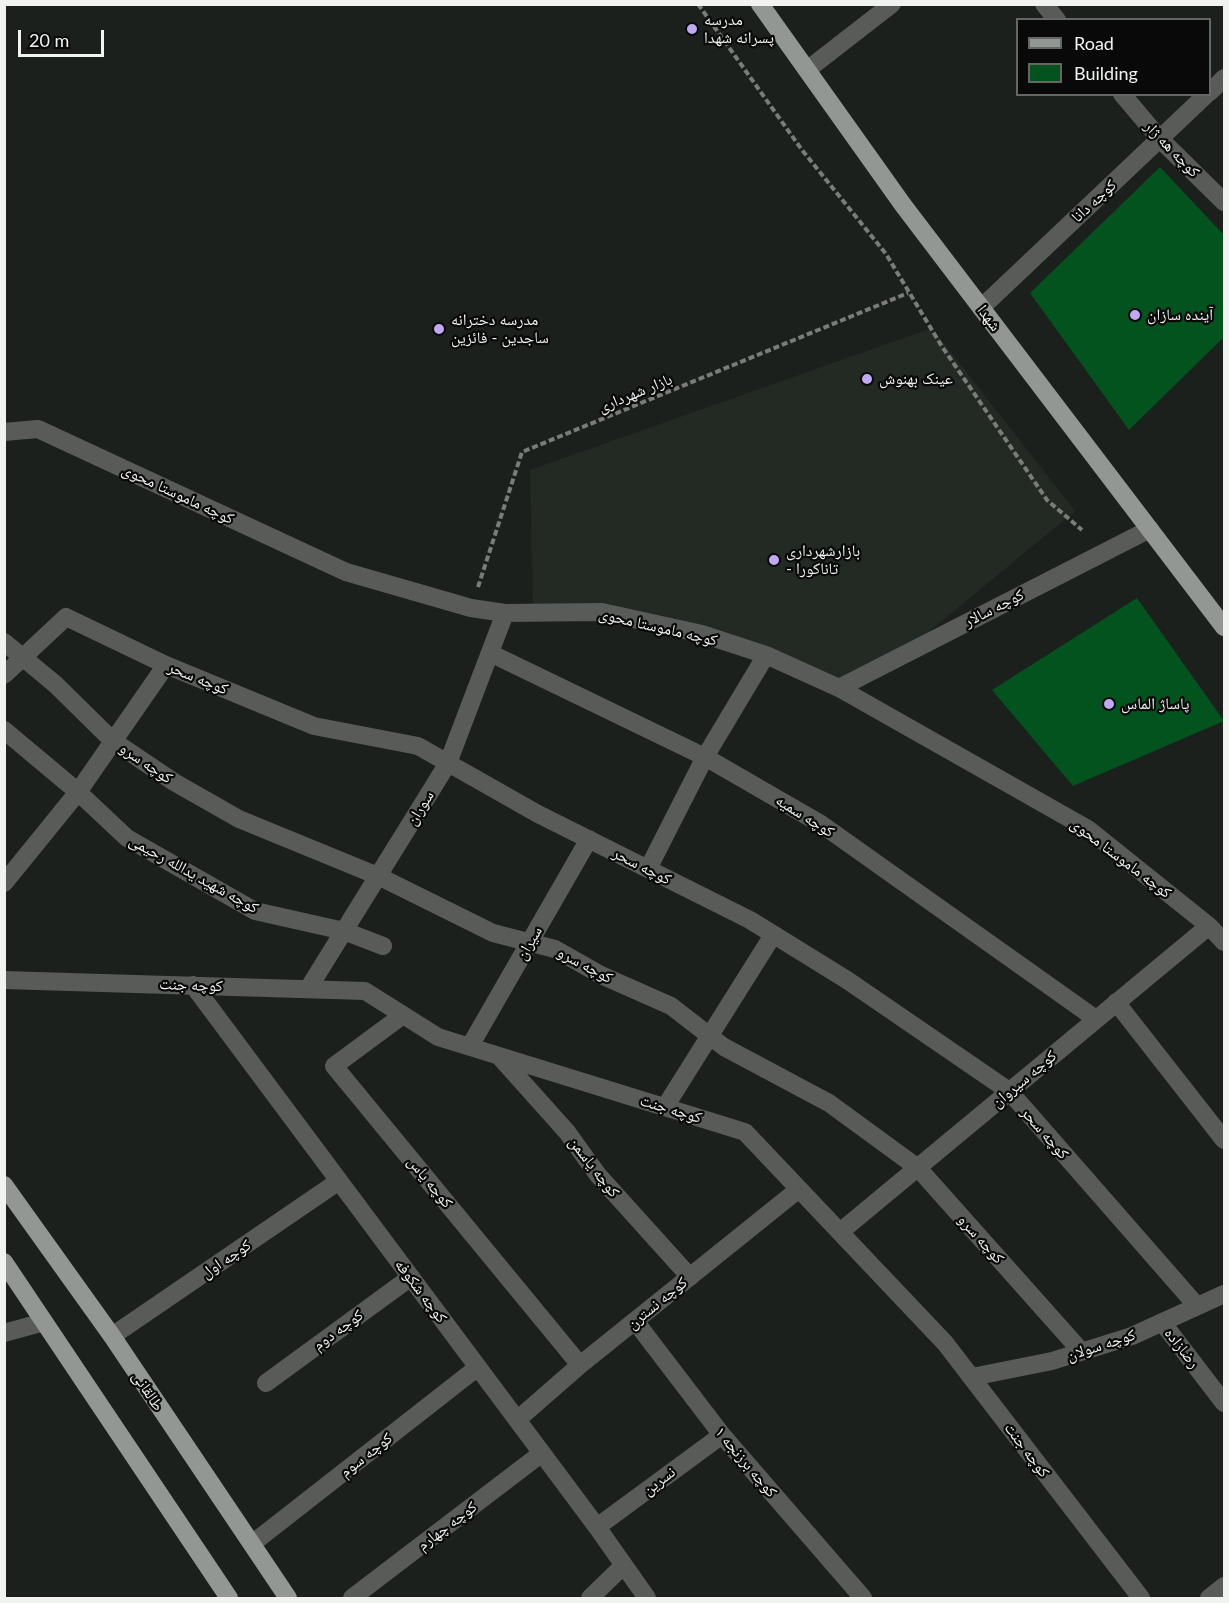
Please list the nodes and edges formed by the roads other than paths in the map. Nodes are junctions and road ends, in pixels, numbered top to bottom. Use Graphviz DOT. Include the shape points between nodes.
graph roads {
  1 [pos="760,4"];
  2 [pos="891,4"];
  3 [pos="807,70"];
  4 [pos="1224,78"];
  5 [pos="1211,90"];
  6 [pos="1124,96"];
  7 [pos="1205,96"];
  8 [pos="1160,139"];
  9 [pos="1222,195"];
  10 [pos="981,308"];
  11 [pos="4,432"];
  12 [pos="1150,529"];
  13 [pos="505,613"];
  14 [pos="1224,627"];
  15 [pos="4,642"];
  16 [pos="490,653"];
  17 [pos="766,656"];
  18 [pos="23,657"];
  19 [pos="166,665"];
  20 [pos="4,675"];
  21 [pos="838,688"];
  22 [pos="4,730"];
  23 [pos="113,741"];
  24 [pos="705,757"];
  25 [pos="448,763"];
  26 [pos="78,792"];
  27 [pos="589,839"];
  28 [pos="648,869"];
  29 [pos="378,876"];
  30 [pos="4,883"];
  31 [pos="1209,926"];
  32 [pos="344,931"];
  33 [pos="773,935"];
  34 [pos="530,942"];
  35 [pos="1224,942"];
  36 [pos="383,946"];
  37 [pos="4,980"];
  38 [pos="193,985"];
  39 [pos="308,988"];
  40 [pos="1116,1002"];
  41 [pos="403,1015"];
  42 [pos="1096,1019"];
  43 [pos="710,1036"];
  44 [pos="470,1047"];
  45 [pos="499,1056"];
  46 [pos="1009,1091"];
  47 [pos="665,1107"];
  48 [pos="1224,1140"];
  49 [pos="918,1168"];
  50 [pos="339,1181"];
  51 [pos="4,1185"];
  52 [pos="799,1189"];
  53 [pos="840,1232"];
  54 [pos="4,1263"];
  55 [pos="411,1277"];
  56 [pos="690,1277"];
  57 [pos="1224,1294"];
  58 [pos="1197,1306"];
  59 [pos="635,1321"];
  60 [pos="44,1322"];
  61 [pos="1162,1322"];
  62 [pos="4,1333"];
  63 [pos="112,1336"];
  64 [pos="1081,1351"];
  65 [pos="580,1365"];
  66 [pos="478,1367"];
  67 [pos="972,1377"];
  68 [pos="266,1383"];
  69 [pos="1224,1403"];
  70 [pos="518,1420"];
  71 [pos="722,1435"];
  72 [pos="542,1453"];
  73 [pos="597,1527"];
  74 [pos="253,1543"];
  75 [pos="624,1565"];
  76 [pos="1224,1586"];
  77 [pos="229,1599"];
  78 [pos="288,1599"];
  79 [pos="352,1599"];
  80 [pos="590,1599"];
  81 [pos="647,1599"];
  82 [pos="863,1599"];
  83 [pos="1141,1599"];
  84 [pos="1209,1599"];
  1 -- 3 [label="main road, شهدا"];
  2 -- 3 [label="street"];
  3 -- 10 [label="main road, شهدا"];
  4 -- 5 [label="street, کوچه دانا"];
  6 -- 8 [label="street, کوچه هه ژار"];
  7 -- 8 [label="street, کوچه دانا"];
  8 -- 9 [label="street, کوچه هه ژار"];
  8 -- 10 [label="street, کوچه دانا"];
  10 -- 12 [label="main road, شهدا"];
  11 -- 13 [label="street, کوچه ماموستا محوی" via="38,429 346,572 471,608"];
  12 -- 14 [label="main road, شهدا"];
  12 -- 21 [label="street, کوچه سالار"];
  13 -- 16 [label="street, سوران"];
  13 -- 17 [label="street, کوچه ماموستا محوی" via="602,612 702,634"];
  15 -- 18 [label="street, کوچه سرو"];
  16 -- 24 [label="street, کوچه سمیه"];
  16 -- 25 [label="street, سوران"];
  17 -- 21 [label="street, کوچه ماموستا محوی"];
  17 -- 24 [label="street"];
  18 -- 19 [label="street, کوچه سحر" via="66,617"];
  18 -- 20 [label="street, کوچه سحر"];
  18 -- 23 [label="street, کوچه سرو"];
  19 -- 23 [label="street"];
  19 -- 25 [label="street, کوچه سحر" via="314,726 418,746"];
  21 -- 31 [label="street, کوچه ماموستا محوی" via="1088,829"];
  22 -- 26 [label="street, کوچه شهید یدالله رحیمی"];
  23 -- 26 [label="street"];
  23 -- 29 [label="street, کوچه سرو" via="239,819"];
  24 -- 28 [label="street"];
  24 -- 42 [label="street, کوچه سمیه" via="821,824"];
  25 -- 27 [label="street, کوچه سحر"];
  25 -- 29 [label="street, سوران"];
  26 -- 30 [label="street"];
  26 -- 32 [label="street, کوچه شهید یدالله رحیمی" via="127,838 255,911"];
  27 -- 28 [label="street, کوچه سحر"];
  27 -- 34 [label="street, سیران"];
  28 -- 33 [label="street, کوچه سحر"];
  29 -- 32 [label="street, سوران"];
  29 -- 34 [label="street, کوچه سرو" via="493,933"];
  31 -- 35 [label="street, کوچه ماموستا محوی"];
  31 -- 40 [label="street, کوچه سیروان"];
  32 -- 36 [label="street, کوچه شهید یدالله رحیمی"];
  32 -- 39 [label="street, سوران"];
  33 -- 43 [label="street"];
  33 -- 46 [label="street, کوچه سحر"];
  34 -- 43 [label="street, کوچه سرو" via="555,949 601,975 671,1006"];
  34 -- 44 [label="street, سیران"];
  37 -- 38 [label="street, کوچه جنت"];
  38 -- 39 [label="street, کوچه جنت"];
  38 -- 50 [label="street, کوچه شکوفه"];
  39 -- 41 [label="street, کوچه جنت" via="365,991"];
  40 -- 42 [label="street, کوچه سیروان"];
  40 -- 48 [label="street"];
  41 -- 44 [label="street, کوچه جنت" via="438,1037"];
  41 -- 65 [label="street, کوچه یاس" via="334,1066"];
  42 -- 46 [label="street, کوچه سیروان"];
  43 -- 47 [label="street"];
  43 -- 49 [label="street, کوچه سرو" via="829,1103"];
  44 -- 45 [label="street, کوچه جنت"];
  45 -- 47 [label="street, کوچه جنت"];
  45 -- 56 [label="street, کوچه یاسمن"];
  46 -- 49 [label="street, کوچه سیروان"];
  46 -- 58 [label="street, کوچه سحر"];
  47 -- 52 [label="street, کوچه جنت" via="745,1132"];
  49 -- 53 [label="street, کوچه سیروان"];
  49 -- 64 [label="street, کوچه سرو"];
  50 -- 55 [label="street, کوچه شکوفه"];
  50 -- 63 [label="street, کوچه اول"];
  51 -- 63 [label="main road, طالقانی"];
  52 -- 53 [label="street, کوچه جنت"];
  52 -- 56 [label="street, کوچه نسترن"];
  53 -- 67 [label="street, کوچه جنت" via="945,1342"];
  54 -- 60 [label="main road"];
  55 -- 66 [label="street, کوچه شکوفه"];
  55 -- 68 [label="street, کوچه دوم"];
  56 -- 59 [label="street, کوچه نسترن"];
  57 -- 58 [label="street, کوچه سولان"];
  58 -- 61 [label="street, کوچه سولان"];
  59 -- 65 [label="street, کوچه نسترن"];
  59 -- 71 [label="street, کوچه برزنجه ۱"];
  60 -- 62 [label="street"];
  60 -- 77 [label="main road"];
  61 -- 64 [label="street, کوچه سولان" via="1132,1336"];
  61 -- 69 [label="street, رضازاده"];
  63 -- 74 [label="main road, طالقانی"];
  64 -- 67 [label="street, کوچه سولان"];
  65 -- 70 [label="street, کوچه نسترن"];
  66 -- 70 [label="street, کوچه شکوفه"];
  66 -- 74 [label="street, کوچه سوم"];
  67 -- 83 [label="street, کوچه جنت"];
  70 -- 72 [label="street, کوچه شکوفه"];
  71 -- 73 [label="street, نسرین"];
  71 -- 82 [label="street, کوچه برزنجه ۱"];
  72 -- 73 [label="street, کوچه شکوفه"];
  72 -- 79 [label="street, کوچه چهارم"];
  73 -- 75 [label="street, کوچه شکوفه"];
  74 -- 78 [label="main road, طالقانی"];
  75 -- 80 [label="street"];
  75 -- 81 [label="street, کوچه شکوفه"];
  76 -- 84 [label="street"];
}
